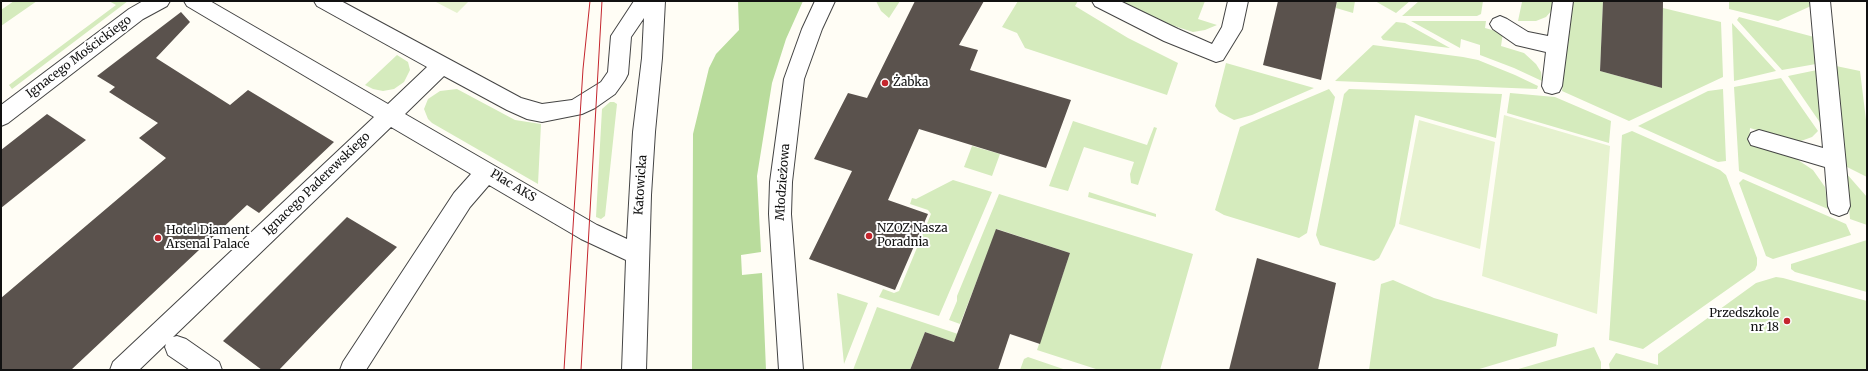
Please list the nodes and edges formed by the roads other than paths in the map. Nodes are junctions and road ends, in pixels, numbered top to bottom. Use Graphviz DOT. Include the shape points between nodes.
graph roads {
  1 [pos="160,1"];
  2 [pos="194,1"];
  3 [pos="324,1"];
  4 [pos="645,1"];
  5 [pos="655,1"];
  6 [pos="825,1"];
  7 [pos="1102,1"];
  8 [pos="1238,1"];
  9 [pos="1563,1"];
  10 [pos="1820,1"];
  11 [pos="1500,24"];
  12 [pos="1557,46"];
  13 [pos="442,65"];
  14 [pos="1552,86"];
  15 [pos="391,115"];
  16 [pos="1,117"];
  17 [pos="1759,139"];
  18 [pos="1835,161"];
  19 [pos="487,171"];
  20 [pos="1839,206"];
  21 [pos="637,254"];
  22 [pos="177,347"];
  23 [pos="122,370"];
  24 [pos="210,370"];
  25 [pos="352,370"];
  26 [pos="634,370"];
  27 [pos="791,370"];
  1 -- 16 [label="street, Ignacego Mościckiego" via="125,22"];
  2 -- 15 [label="street, Plac AKS"];
  3 -- 13 [label="street"];
  4 -- 13 [label="street" via="620,36 618,74 613,82 602,93 575,108 542,113 527,110"];
  5 -- 21 [label="street, Katowicka"];
  6 -- 27 [label="street, Młodzieżowa" via="794,79 781,182 780,214"];
  7 -- 8 [label="street" via="1216,54 1232,29"];
  9 -- 12 [label="street"];
  10 -- 18 [label="street"];
  11 -- 12 [label="street" via="1523,38"];
  12 -- 14 [label="street"];
  13 -- 15 [label="street"];
  15 -- 19 [label="street, Plac AKS"];
  15 -- 23 [label="street, Ignacego Paderewskiego"];
  17 -- 18 [label="street"];
  18 -- 20 [label="street"];
  19 -- 21 [label="street, Plac AKS" via="589,232"];
  19 -- 25 [label="street" via="462,200"];
  21 -- 26 [label="street, Katowicka"];
  22 -- 24 [label="street"];
}
